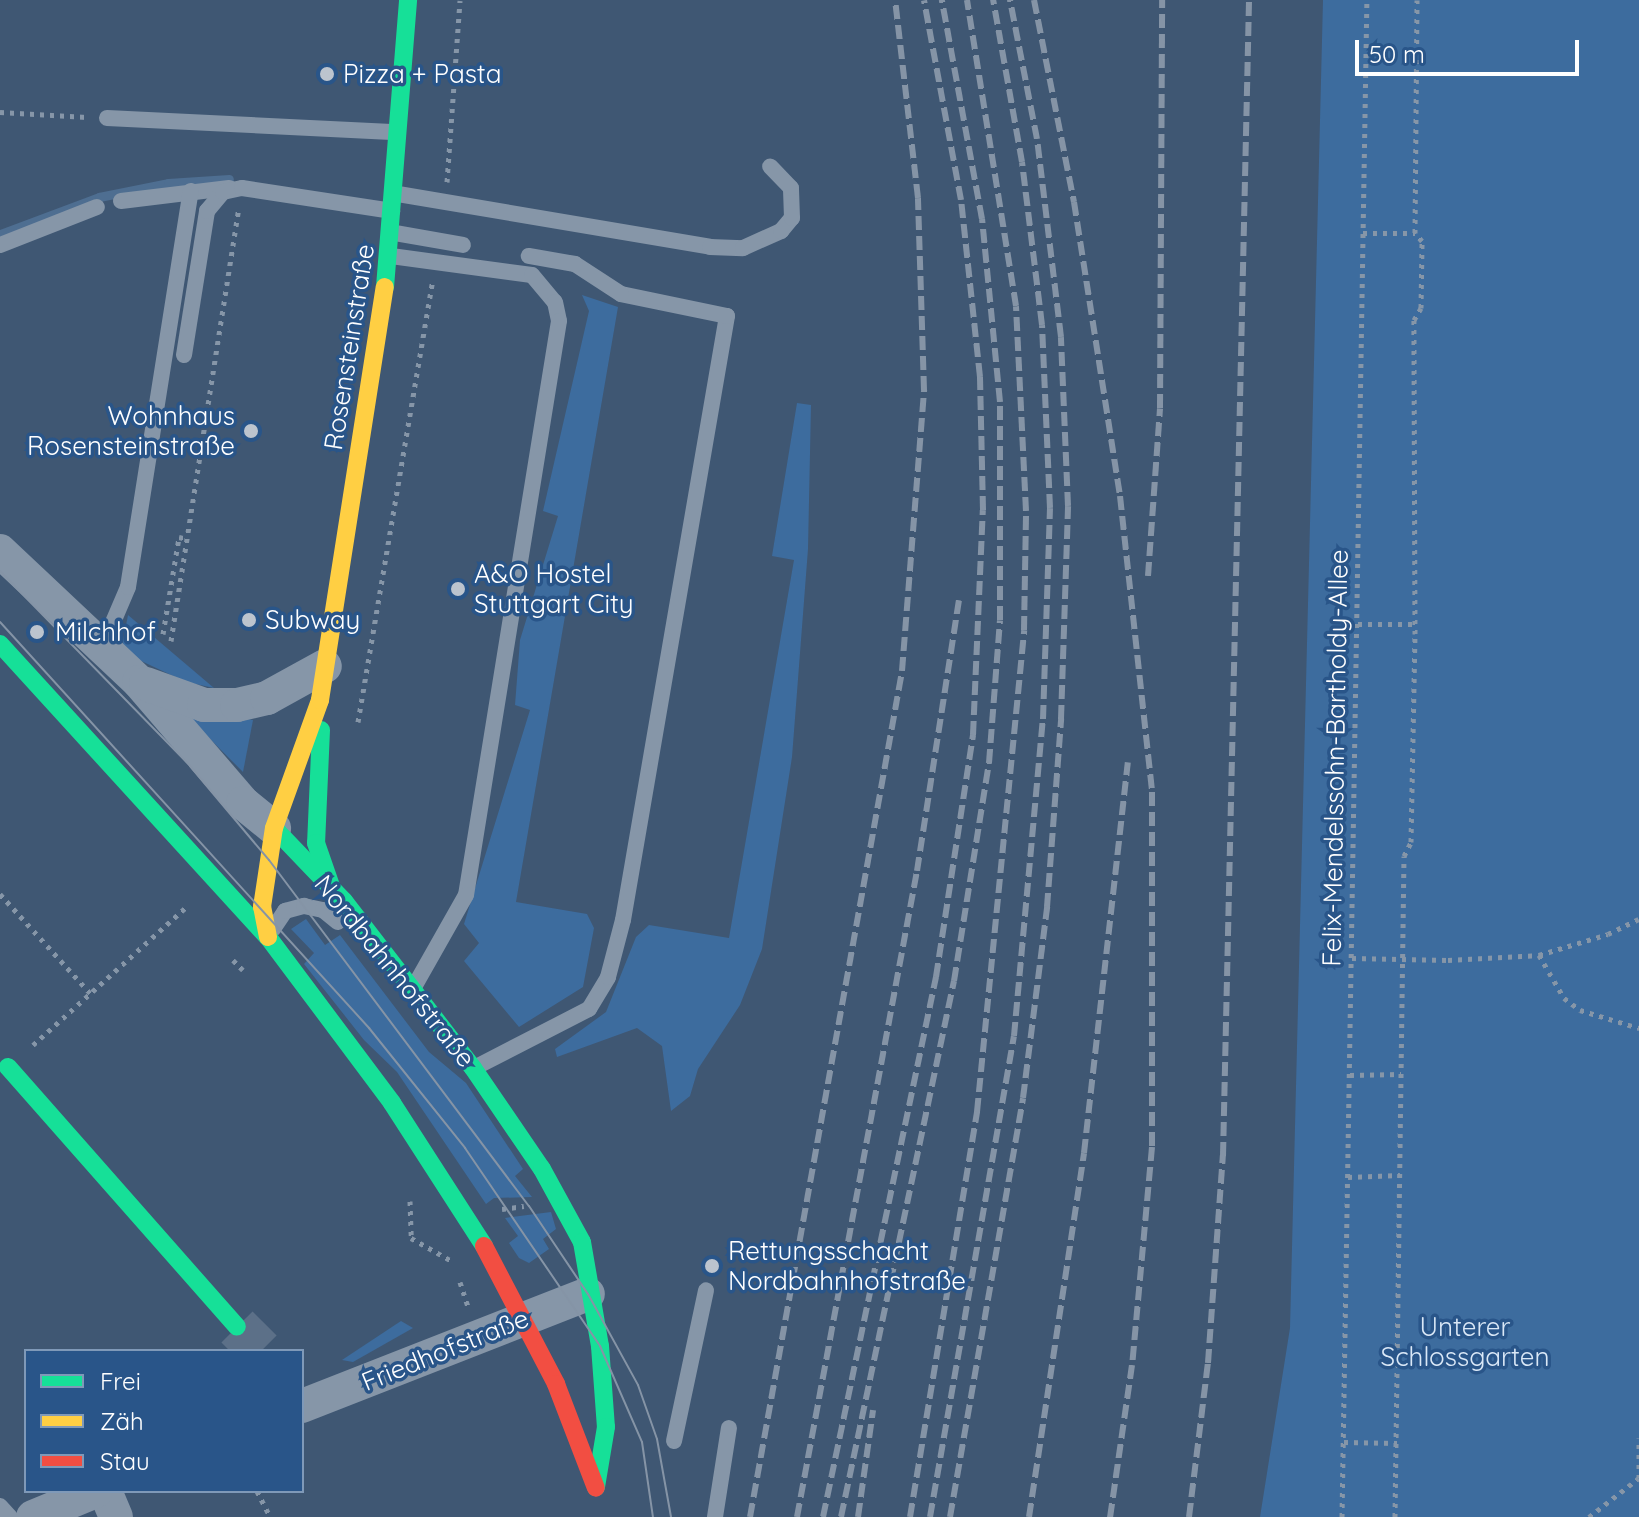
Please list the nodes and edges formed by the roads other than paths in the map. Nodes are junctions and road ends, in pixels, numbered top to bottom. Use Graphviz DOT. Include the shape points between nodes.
graph roads {
  1 [pos="408,0"];
  2 [pos="107,118"];
  3 [pos="402,133"];
  4 [pos="770,166"];
  5 [pos="236,188"];
  6 [pos="191,191"];
  7 [pos="121,201"];
  8 [pos="396,203"];
  9 [pos="97,207"];
  10 [pos="393,233"];
  11 [pos="0,245"];
  12 [pos="463,245"];
  13 [pos="390,256"];
  14 [pos="529,256"];
  15 [pos="184,355"];
  16 [pos="0,551"];
  17 [pos="0,644"];
  18 [pos="102,648"];
  19 [pos="139,682"];
  20 [pos="323,683"];
  21 [pos="274,828"];
  22 [pos="335,892"];
  23 [pos="268,937"];
  24 [pos="412,989"];
  25 [pos="3,1067"];
  26 [pos="473,1068"];
  27 [pos="706,1290"];
  28 [pos="588,1294"];
  29 [pos="523,1319"];
  30 [pos="237,1327"];
  31 [pos="305,1401"];
  32 [pos="729,1428"];
  33 [pos="674,1441"];
  34 [pos="91,1493"];
  35 [pos="106,1493"];
  36 [pos="0,1506"];
  37 [pos="10,1517"];
  38 [pos="33,1517"];
  39 [pos="116,1517"];
  40 [pos="715,1517"];
  1 -- 3 [label="street, Rosensteinstraße"];
  2 -- 3 [label="lane"];
  3 -- 8 [label="street, Rosensteinstraße"];
  4 -- 8 [label="lane" via="791,188 792,218 781,231 743,248 710,247 445,202"];
  5 -- 6 [label="lane"];
  5 -- 8 [label="lane"];
  5 -- 15 [label="lane" via="216,196 207,211"];
  6 -- 7 [label="lane"];
  6 -- 18 [label="lane" via="128,587"];
  8 -- 10 [label="street, Rosensteinstraße"];
  9 -- 11 [label="lane"];
  10 -- 12 [label="lane"];
  10 -- 13 [label="street, Rosensteinstraße"];
  13 -- 20 [label="street, Rosensteinstraße"];
  13 -- 24 [label="lane" via="532,275 555,302 559,321 466,895"];
  14 -- 26 [label="lane" via="581,260 604,286 652,304 727,316 623,920 602,993 589,1009"];
  16 -- 18 [label="street, Nordbahnhofstraße"];
  17 -- 23 [label="street, Nordbahnhofstraße"];
  18 -- 19 [label="street, Nordbahnhofstraße"];
  19 -- 20 [label="street" via="204,705 237,705"];
  19 -- 21 [label="street, Nordbahnhofstraße" via="243,803"];
  20 -- 21 [label="street, Rosensteinstraße"];
  20 -- 22 [label="street, Rosensteinstraße" via="316,843"];
  21 -- 22 [label="street, Nordbahnhofstraße"];
  21 -- 23 [label="street, Rosensteinstraße" via="262,907"];
  22 -- 24 [label="street, Nordbahnhofstraße"];
  23 -- 26 [label="lane" via="285,911 304,906 323,910 349,931 435,1043"];
  23 -- 29 [label="street, Nordbahnhofstraße" via="432,1161"];
  24 -- 26 [label="street, Nordbahnhofstraße"];
  25 -- 30 [label="street"];
  26 -- 28 [label="street, Nordbahnhofstraße" via="542,1169 582,1242"];
  27 -- 33 [label="lane"];
  28 -- 29 [label="street, Friedhofstraße"];
  28 -- 29 [label="street, Nordbahnhofstraße" via="600,1346 606,1427 596,1495 556,1384"];
  29 -- 31 [label="street, Friedhofstraße"];
  32 -- 40 [label="lane"];
  34 -- 38 [label="street"];
  35 -- 39 [label="street"];
  36 -- 37 [label="lane"];
}
